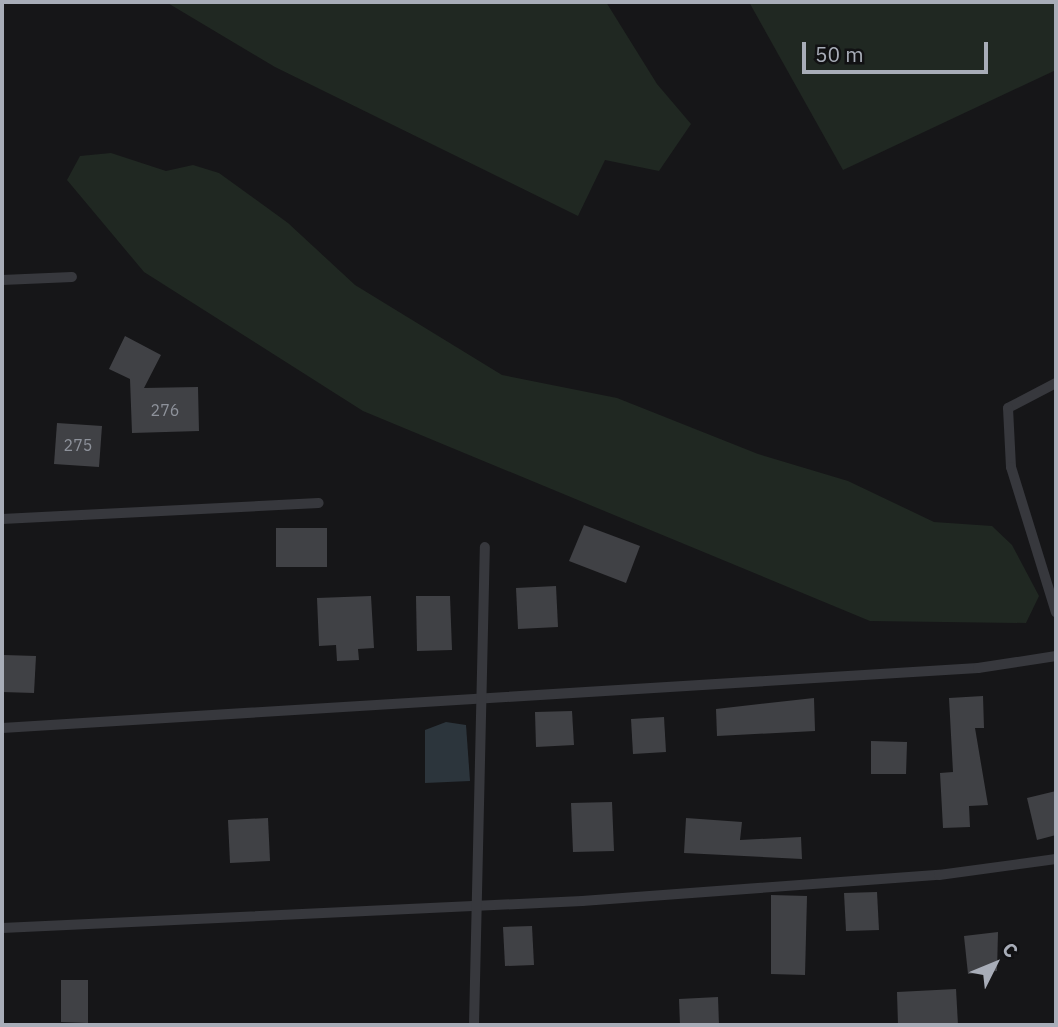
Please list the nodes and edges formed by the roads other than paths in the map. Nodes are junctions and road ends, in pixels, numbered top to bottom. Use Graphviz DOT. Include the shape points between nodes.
graph roads {
  1 [pos="72,277"];
  2 [pos="2,280"];
  3 [pos="1056,383"];
  4 [pos="319,503"];
  5 [pos="2,519"];
  6 [pos="485,547"];
  7 [pos="1056,612"];
  8 [pos="1056,656"];
  9 [pos="485,698"];
  10 [pos="2,728"];
  11 [pos="1056,859"];
  12 [pos="476,906"];
  13 [pos="2,928"];
  14 [pos="474,1025"];
  1 -- 2 [label="lane"];
  3 -- 7 [label="lane" via="1008,408 1011,467"];
  4 -- 5 [label="lane"];
  6 -- 9 [label="lane"];
  8 -- 9 [label="lane" via="978,668"];
  9 -- 10 [label="lane"];
  9 -- 12 [label="lane"];
  11 -- 12 [label="lane" via="939,875"];
  12 -- 13 [label="lane"];
  12 -- 14 [label="lane"];
}
